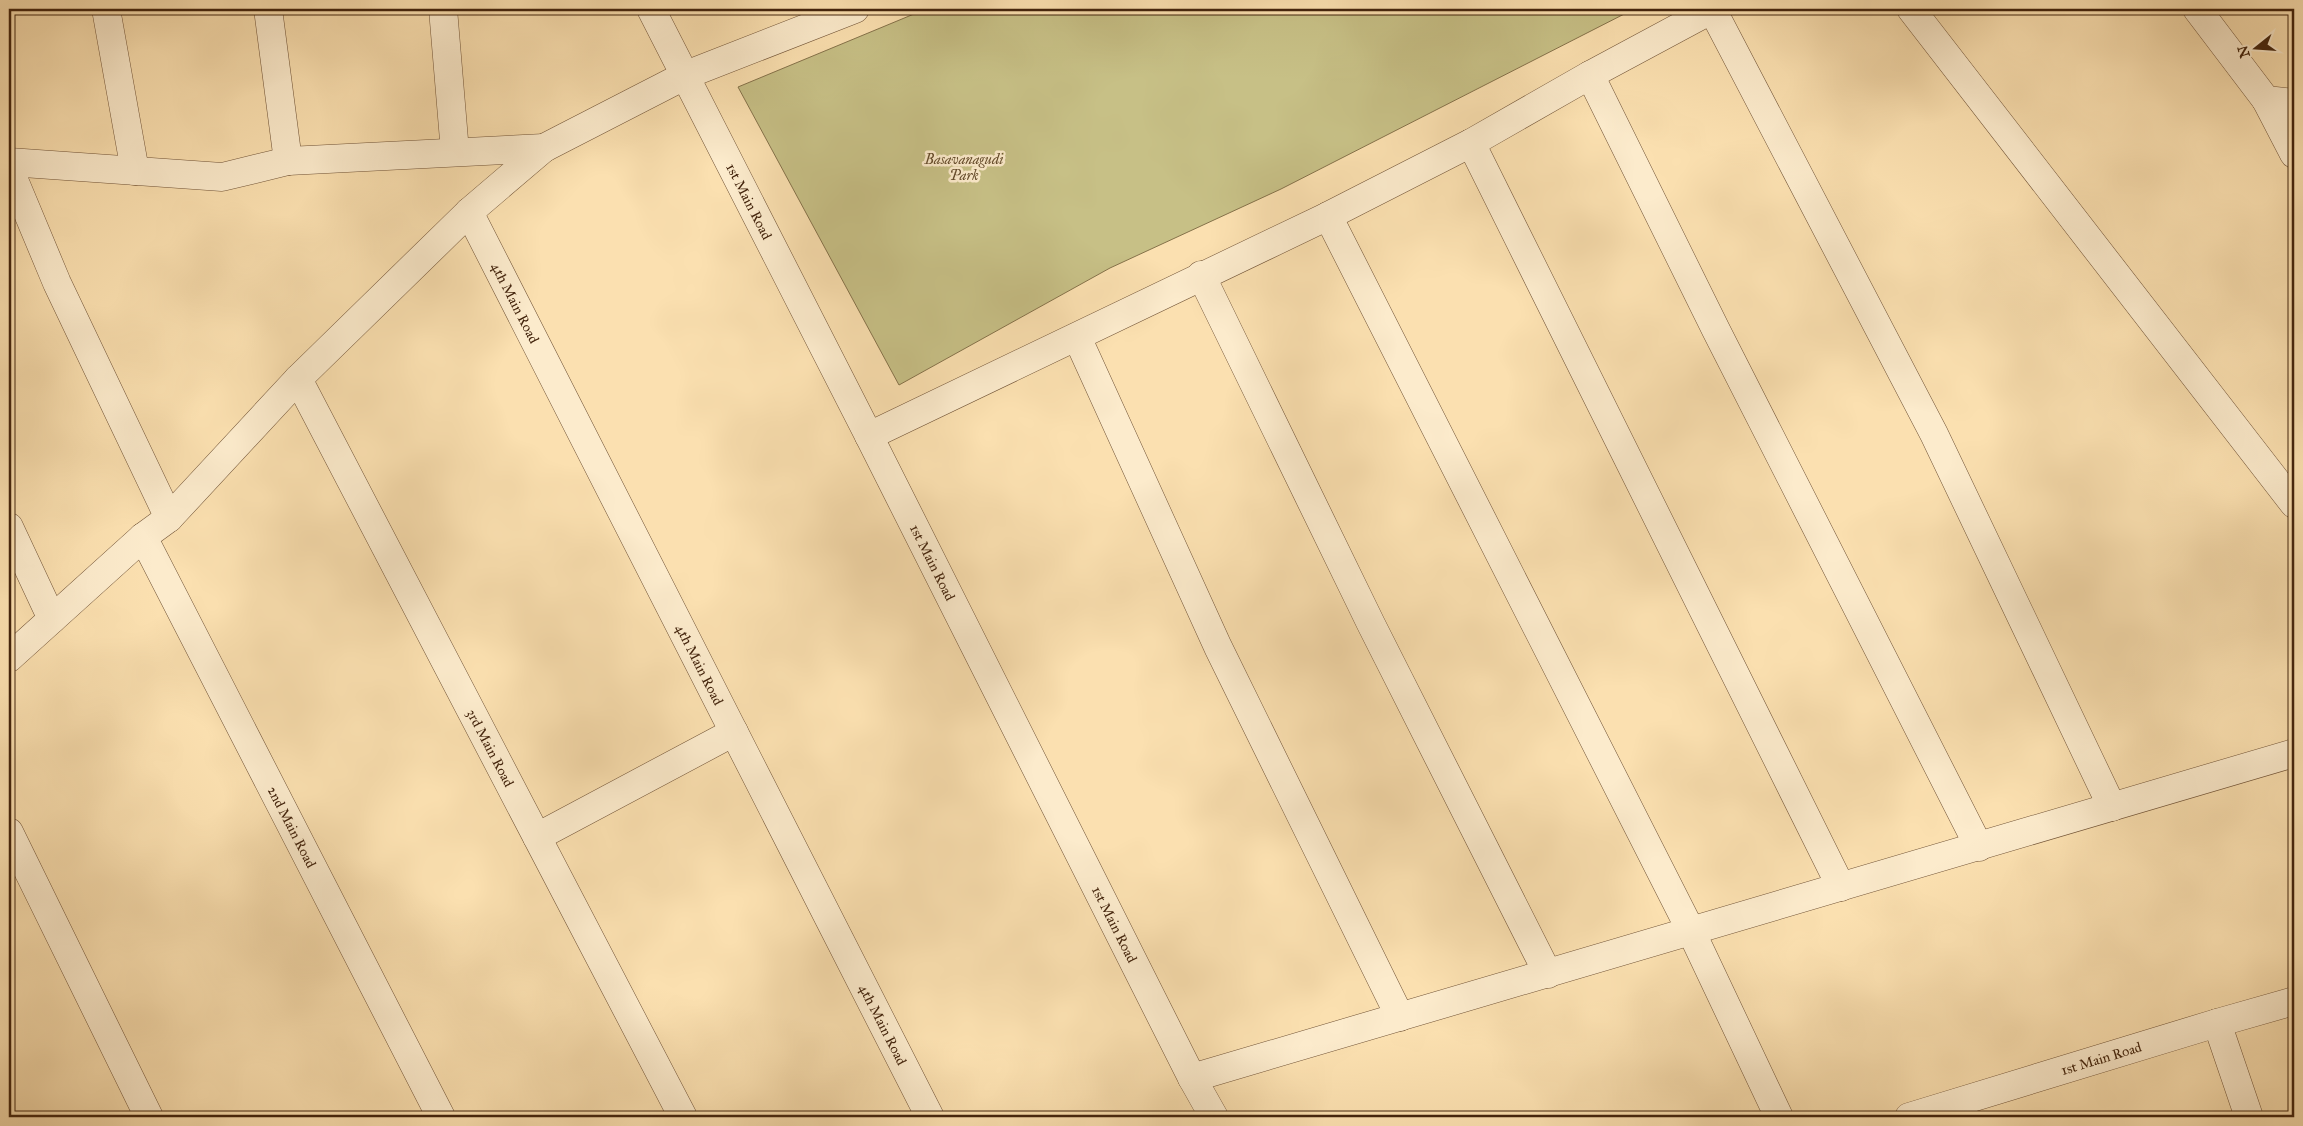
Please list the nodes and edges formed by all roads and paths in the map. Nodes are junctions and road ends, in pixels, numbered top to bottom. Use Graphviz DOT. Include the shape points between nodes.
graph roads {
  1 [pos="106,9"];
  2 [pos="268,9"];
  3 [pos="443,9"];
  4 [pos="652,9"];
  5 [pos="855,9"];
  6 [pos="1713,9"];
  7 [pos="1911,9"];
  8 [pos="2197,9"];
  9 [pos="686,74"];
  10 [pos="1590,75"];
  11 [pos="2266,100"];
  12 [pos="2294,103"];
  13 [pos="1471,143"];
  14 [pos="544,148"];
  15 [pos="455,152"];
  16 [pos="2294,154"];
  17 [pos="288,161"];
  18 [pos="9,162"];
  19 [pos="9,168"];
  20 [pos="135,171"];
  21 [pos="469,212"];
  22 [pos="1328,216"];
  23 [pos="1201,275"];
  24 [pos="1077,336"];
  25 [pos="298,379"];
  26 [pos="869,436"];
  27 [pos="2294,504"];
  28 [pos="169,518"];
  29 [pos="9,527"];
  30 [pos="143,537"];
  31 [pos="52,619"];
  32 [pos="9,658"];
  33 [pos="734,732"];
  34 [pos="2294,753"];
  35 [pos="2112,807"];
  36 [pos="9,832"];
  37 [pos="537,837"];
  38 [pos="1980,846"];
  39 [pos="1841,887"];
  40 [pos="1691,931"];
  41 [pos="1548,974"];
  42 [pos="2294,1001"];
  43 [pos="1400,1017"];
  44 [pos="2217,1023"];
  45 [pos="1192,1078"];
  46 [pos="149,1117"];
  47 [pos="441,1117"];
  48 [pos="683,1117"];
  49 [pos="930,1117"];
  50 [pos="1214,1117"];
  51 [pos="1779,1117"];
  52 [pos="1909,1117"];
  53 [pos="2249,1117"];
  1 -- 20 [label="street"];
  2 -- 17 [label="street"];
  3 -- 15 [label="street"];
  4 -- 9 [label="street, 1st Main Road"];
  5 -- 9 [label="street"];
  6 -- 10 [label="street"];
  6 -- 35 [label="street" via="1934,434"];
  7 -- 27 [label="street"];
  8 -- 11 [label="street"];
  9 -- 14 [label="street"];
  9 -- 26 [label="street, 1st Main Road"];
  10 -- 13 [label="street"];
  10 -- 38 [label="street" via="1724,347"];
  11 -- 12 [label="street"];
  11 -- 16 [label="street"];
  13 -- 22 [label="street"];
  13 -- 39 [label="street"];
  14 -- 15 [label="street"];
  14 -- 21 [label="street"];
  15 -- 17 [label="street"];
  17 -- 20 [label="street" via="222,177"];
  18 -- 20 [label="street"];
  19 -- 28 [label="street" via="58,283"];
  21 -- 25 [label="street"];
  21 -- 33 [label="street, 4th Main Road"];
  22 -- 23 [label="street"];
  22 -- 40 [label="street"];
  23 -- 24 [label="street"];
  23 -- 41 [label="street" via="1371,624"];
  24 -- 26 [label="street"];
  24 -- 43 [label="street" via="1218,647"];
  25 -- 28 [label="street"];
  25 -- 37 [label="street, 3rd Main Road"];
  26 -- 45 [label="street, 1st Main Road"];
  28 -- 30 [label="street"];
  29 -- 31 [label="street"];
  30 -- 31 [label="street"];
  30 -- 47 [label="street, 2nd Main Road"];
  31 -- 32 [label="street"];
  33 -- 37 [label="street"];
  33 -- 49 [label="street, 4th Main Road"];
  34 -- 35 [label="street"];
  35 -- 38 [label="street"];
  36 -- 46 [label="street"];
  37 -- 48 [label="street, 3rd Main Road"];
  38 -- 39 [label="street"];
  39 -- 40 [label="street"];
  40 -- 41 [label="street"];
  40 -- 51 [label="street"];
  41 -- 43 [label="street"];
  42 -- 44 [label="street, 1st Main Road"];
  43 -- 45 [label="street"];
  44 -- 52 [label="street, 1st Main Road"];
  44 -- 53 [label="street"];
  45 -- 50 [label="street, 1st Main Road"];
}
